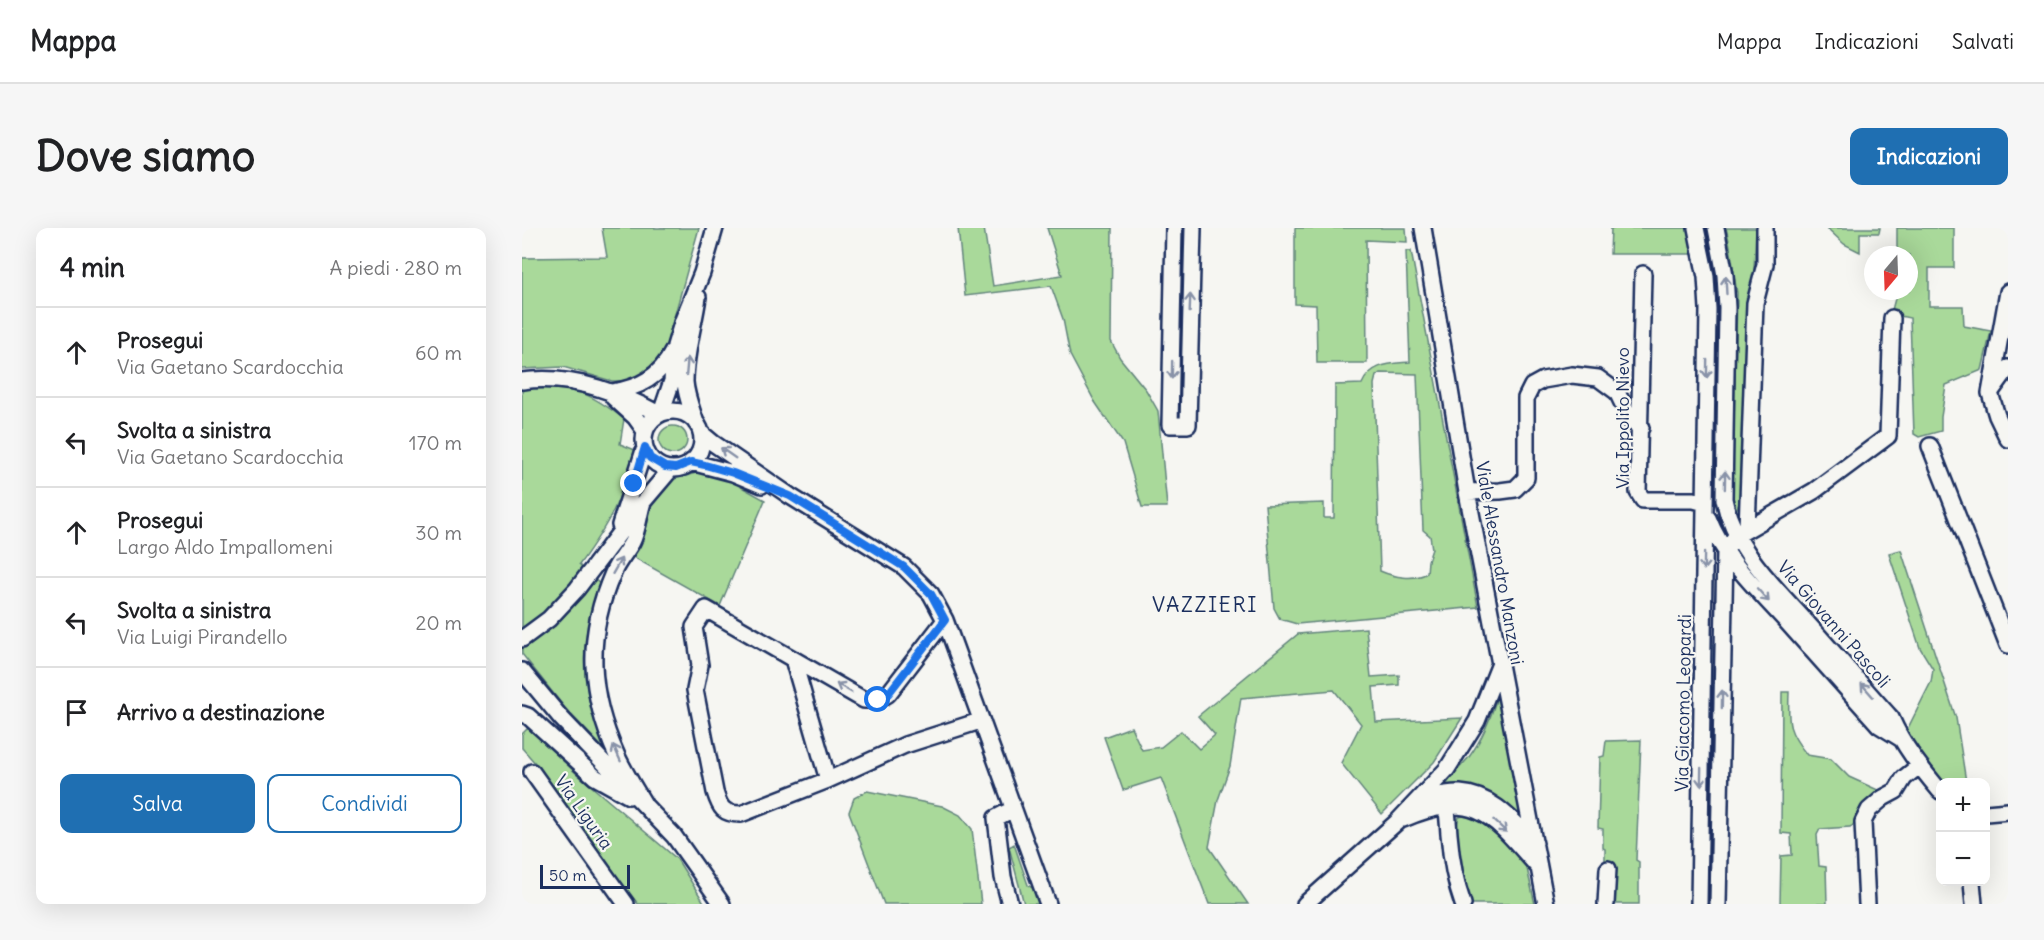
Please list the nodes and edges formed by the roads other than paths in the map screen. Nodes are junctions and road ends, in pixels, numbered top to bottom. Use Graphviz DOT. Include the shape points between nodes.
graph roads {
  1 [pos="715,228"];
  2 [pos="1174,228"];
  3 [pos="1193,228"];
  4 [pos="1423,228"];
  5 [pos="1696,228"];
  6 [pos="1716,228"];
  7 [pos="1765,228"];
  8 [pos="702,273"];
  9 [pos="1642,274"];
  10 [pos="2008,292"];
  11 [pos="1727,308"];
  12 [pos="1708,309"];
  13 [pos="1892,318"];
  14 [pos="675,346"];
  15 [pos="1172,346"];
  16 [pos="1189,346"];
  17 [pos="2008,368"];
  18 [pos="522,381"];
  19 [pos="594,387"];
  20 [pos="612,392"];
  21 [pos="1990,393"];
  22 [pos="660,414"];
  23 [pos="699,428"];
  24 [pos="1641,428"];
  25 [pos="645,431"];
  26 [pos="2008,439"];
  27 [pos="1930,446"];
  28 [pos="645,447"];
  29 [pos="691,462"];
  30 [pos="671,469"];
  31 [pos="1467,492"];
  32 [pos="790,496"];
  33 [pos="643,502"];
  34 [pos="1705,503"];
  35 [pos="1742,533"];
  36 [pos="614,542"];
  37 [pos="1725,551"];
  38 [pos="945,620"];
  39 [pos="522,639"];
  40 [pos="2008,645"];
  41 [pos="793,659"];
  42 [pos="1499,666"];
  43 [pos="522,671"];
  44 [pos="525,715"];
  45 [pos="980,721"];
  46 [pos="1900,738"];
  47 [pos="1701,752"];
  48 [pos="1721,752"];
  49 [pos="1919,766"];
  50 [pos="532,772"];
  51 [pos="828,780"];
  52 [pos="1936,785"];
  53 [pos="1418,800"];
  54 [pos="1445,800"];
  55 [pos="644,804"];
  56 [pos="1013,809"];
  57 [pos="2008,811"];
  58 [pos="1990,813"];
  59 [pos="1397,822"];
  60 [pos="1535,843"];
  61 [pos="1700,852"];
  62 [pos="1719,852"];
  63 [pos="1540,869"];
  64 [pos="1608,869"];
  65 [pos="1972,886"];
  66 [pos="626,904"];
  67 [pos="722,904"];
  68 [pos="1010,904"];
  69 [pos="1048,904"];
  70 [pos="1305,904"];
  71 [pos="1463,904"];
  72 [pos="1546,904"];
  73 [pos="1606,904"];
  74 [pos="1699,904"];
  75 [pos="1718,904"];
  76 [pos="1868,904"];
  77 [pos="1974,904"];
  1 -- 8 [label="street"];
  2 -- 15 [label="street"];
  16 -- 3 [label="street, one-way"];
  4 -- 31 [label="street, Viale Alessandro Manzoni"];
  5 -- 12 [label="street, Via Giacomo Leopardi"];
  11 -- 6 [label="street, one-way"];
  7 -- 35 [label="street" via="1765,264 1755,303"];
  8 -- 14 [label="street"];
  23 -- 8 [label="street, one-way" via="686,382"];
  9 -- 24 [label="street, Via Ippolito Nievo"];
  10 -- 21 [label="street"];
  11 -- 12 [label="street"];
  35 -- 11 [label="street, one-way" via="1727,514 1724,499"];
  12 -- 34 [label="street, Via Giacomo Leopardi, one-way"];
  13 -- 35 [label="street" via="1888,436 1815,491"];
  14 -- 20 [label="street" via="657,374 644,383"];
  14 -- 22 [label="street" via="672,381"];
  15 -- 16 [label="street"];
  15 -- 16 [label="street, one-way" via="1170,425 1188,425"];
  17 -- 21 [label="street"];
  18 -- 19 [label="street" via="564,380"];
  19 -- 20 [label="street"];
  19 -- 25 [label="street" via="623,405"];
  20 -- 22 [label="street"];
  21 -- 26 [label="street"];
  22 -- 23 [label="street" via="678,411"];
  22 -- 25 [label="street"];
  23 -- 29 [label="street" via="700,449"];
  32 -- 23 [label="street, one-way"];
  24 -- 31 [label="street" via="1631,421 1617,392 1598,378 1572,375 1543,380 1532,386 1526,398 1526,478 1515,489"];
  24 -- 34 [label="street, Via Ippolito Nievo" via="1638,492 1643,500"];
  25 -- 28 [label="street"];
  27 -- 40 [label="street"];
  28 -- 30 [label="street" via="654,462"];
  28 -- 36 [label="street"];
  29 -- 30 [label="street"];
  29 -- 32 [label="street" via="733,473"];
  30 -- 33 [label="street"];
  31 -- 42 [label="street, Viale Alessandro Manzoni"];
  32 -- 38 [label="street" via="904,567 931,594"];
  33 -- 36 [label="street"];
  55 -- 33 [label="street, one-way" via="618,757 600,712 593,644 613,572 633,540"];
  34 -- 37 [label="street, Via Giacomo Leopardi" via="1715,535"];
  34 -- 47 [label="street, Via Giacomo Leopardi, one-way"];
  35 -- 37 [label="street"];
  46 -- 35 [label="street, Via Giovanni Pascoli, one-way" via="1891,718 1759,568"];
  36 -- 39 [label="street" via="549,619"];
  37 -- 46 [label="street, Via Giovanni Pascoli, one-way" via="1879,725"];
  48 -- 37 [label="street, Via Giacomo Leopardi, one-way"];
  38 -- 41 [label="street, one-way" via="888,694 878,700 864,700"];
  38 -- 45 [label="street"];
  41 -- 51 [label="street"];
  41 -- 51 [label="street" via="706,609 694,627 700,665 695,690 715,792 720,807 731,814 741,814"];
  42 -- 53 [label="street" via="1477,721 1456,757"];
  42 -- 60 [label="street, Viale Alessandro Manzoni"];
  43 -- 55 [label="street" via="561,718"];
  44 -- 55 [label="street" via="595,777"];
  45 -- 51 [label="street" via="905,746"];
  45 -- 56 [label="street"];
  46 -- 49 [label="street, Via Giovanni Pascoli"];
  47 -- 48 [label="street"];
  47 -- 61 [label="street, Via Giacomo Leopardi, one-way"];
  48 -- 62 [label="street, Via Giacomo Leopardi"];
  49 -- 52 [label="street, Via Giovanni Pascoli"];
  49 -- 76 [label="street" via="1896,791 1869,810 1863,822"];
  50 -- 66 [label="street, Via Liguria"];
  53 -- 54 [label="street"];
  53 -- 59 [label="street"];
  54 -- 59 [label="street"];
  54 -- 60 [label="street" via="1460,793 1490,802"];
  54 -- 63 [label="street, one-way" via="1492,819"];
  54 -- 71 [label="street"];
  55 -- 67 [label="street" via="674,836"];
  56 -- 68 [label="street" via="996,818"];
  56 -- 69 [label="street"];
  57 -- 58 [label="street"];
  59 -- 70 [label="street"];
  60 -- 63 [label="street, Viale Alessandro Manzoni"];
  61 -- 62 [label="street"];
  61 -- 74 [label="street, Via Giacomo Leopardi"];
  62 -- 75 [label="street, Via Giacomo Leopardi"];
  63 -- 72 [label="street, Viale Alessandro Manzoni"];
  64 -- 73 [label="street"];
  65 -- 77 [label="street"];
}
